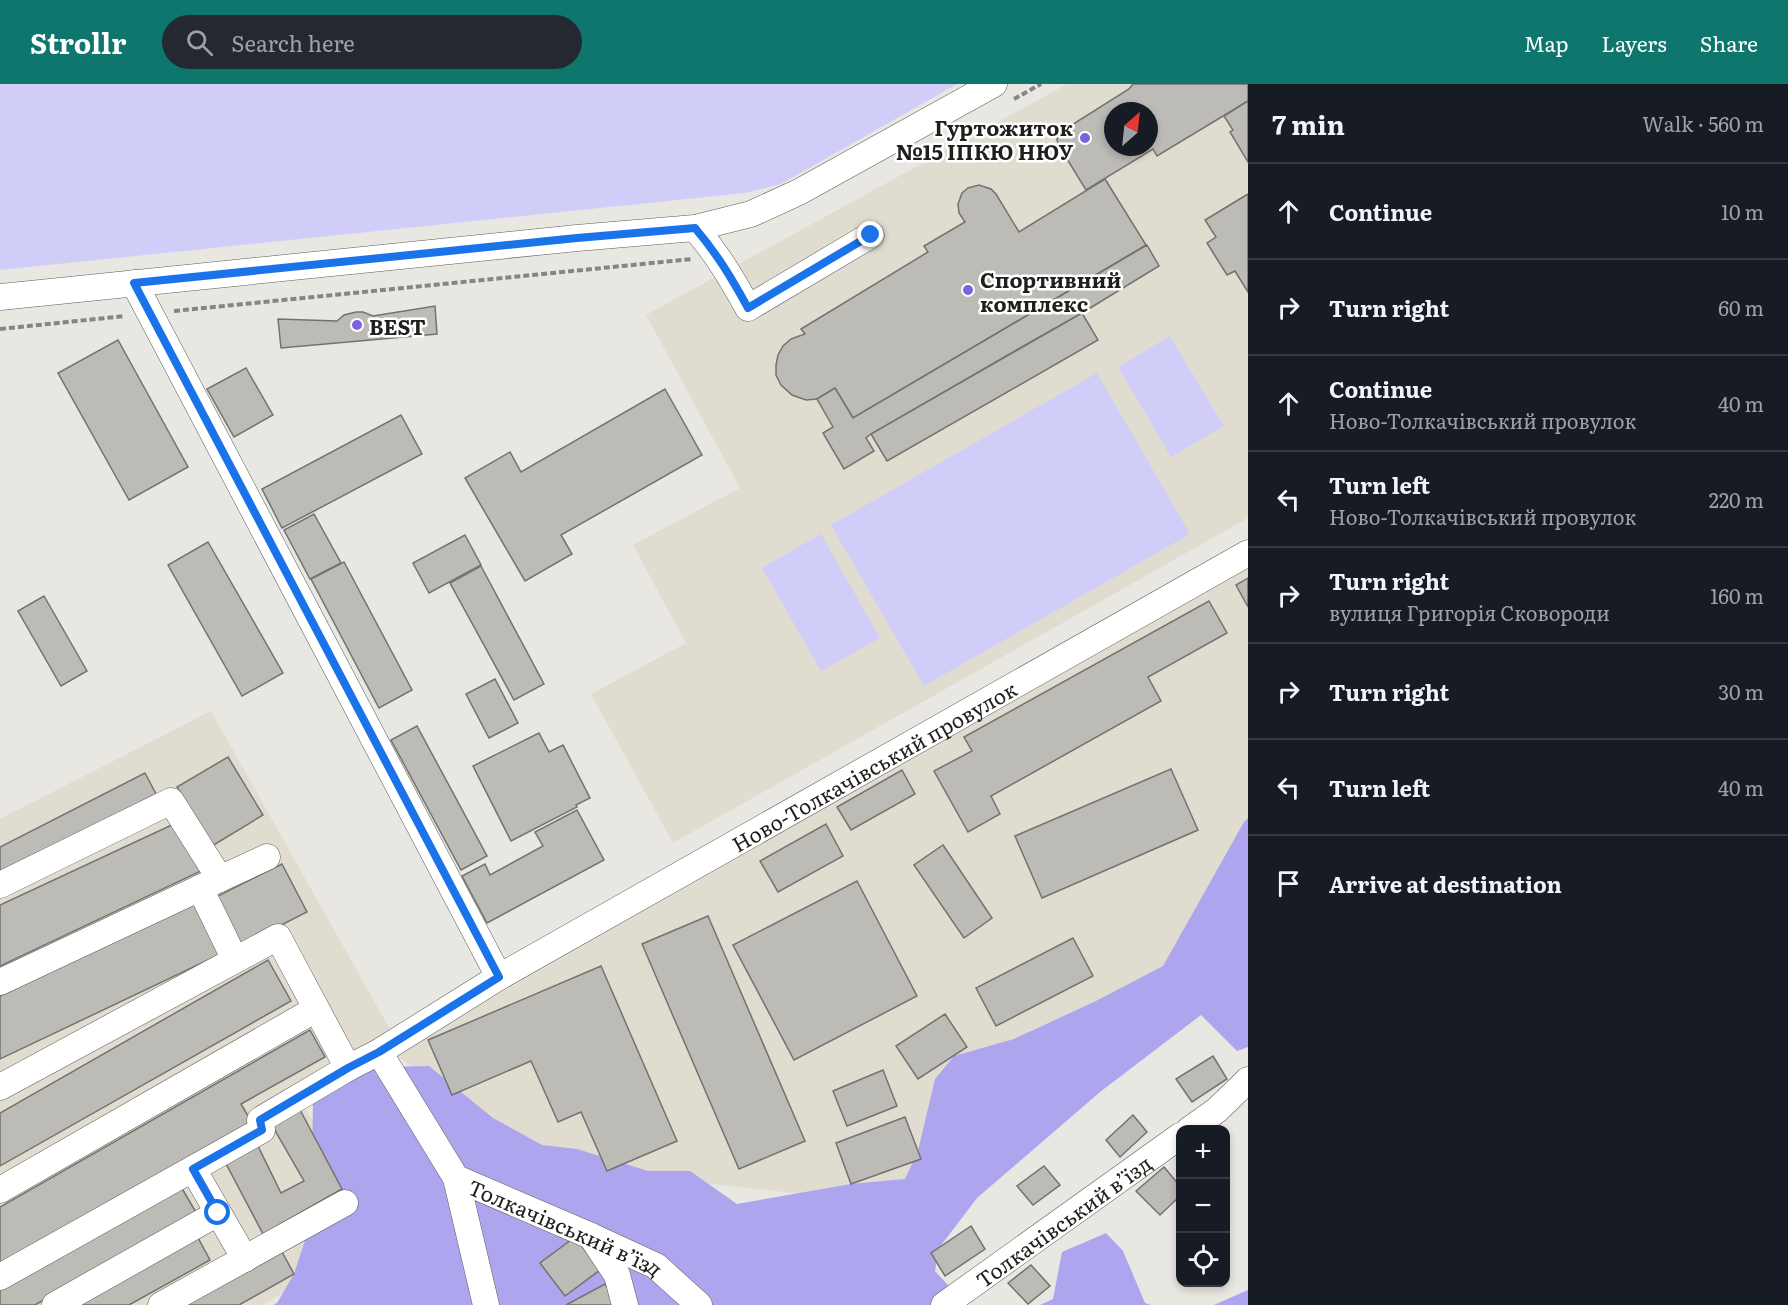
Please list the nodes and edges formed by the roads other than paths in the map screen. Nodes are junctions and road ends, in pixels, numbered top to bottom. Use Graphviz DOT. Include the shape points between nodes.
graph roads {
  1 [pos="994,84"];
  2 [pos="695,228"];
  3 [pos="871,235"];
  4 [pos="134,283"];
  5 [pos="0,297"];
  6 [pos="1248,554"];
  7 [pos="267,857"];
  8 [pos="210,883"];
  9 [pos="0,885"];
  10 [pos="235,960"];
  11 [pos="499,977"];
  12 [pos="0,982"];
  13 [pos="316,1009"];
  14 [pos="379,1052"];
  15 [pos="348,1068"];
  16 [pos="1248,1080"];
  17 [pos="0,1087"];
  18 [pos="1196,1125"];
  19 [pos="1176,1139"];
  20 [pos="193,1169"];
  21 [pos="456,1178"];
  22 [pos="0,1190"];
  23 [pos="345,1203"];
  24 [pos="218,1213"];
  25 [pos="591,1236"];
  26 [pos="245,1259"];
  27 [pos="0,1277"];
  28 [pos="56,1305"];
  29 [pos="161,1305"];
  30 [pos="486,1305"];
  31 [pos="625,1305"];
  32 [pos="699,1305"];
  33 [pos="944,1305"];
  1 -- 2 [label="street" via="799,192 751,214"];
  2 -- 3 [label="street" via="729,272 748,308"];
  2 -- 4 [label="street"];
  4 -- 5 [label="street"];
  4 -- 11 [label="street"];
  6 -- 11 [label="street, Ново-Толкачівський провулок"];
  7 -- 8 [label="street"];
  8 -- 9 [label="street" via="171,801"];
  8 -- 10 [label="street"];
  8 -- 12 [label="street"];
  10 -- 13 [label="street" via="278,937"];
  10 -- 17 [label="street"];
  11 -- 14 [label="street, Ново-Толкачівський провулок"];
  13 -- 15 [label="street"];
  13 -- 22 [label="street"];
  14 -- 15 [label="street, Ново-Толкачівський провулок"];
  14 -- 21 [label="street, Толкачівський в’їзд"];
  15 -- 20 [label="street, Ново-Толкачівський провулок" via="260,1120 262,1130"];
  16 -- 18 [label="street"];
  19 -- 33 [label="street, Толкачівський в’їзд"];
  20 -- 24 [label="street"];
  20 -- 27 [label="street"];
  21 -- 25 [label="street, Толкачівський в’їзд"];
  21 -- 30 [label="street, Толкачівський в’їзд"];
  23 -- 26 [label="street"];
  24 -- 26 [label="street"];
  24 -- 28 [label="street"];
  25 -- 31 [label="street" via="617,1275"];
  25 -- 32 [label="street, Толкачівський в’їзд" via="656,1266"];
  26 -- 29 [label="street"];
}
